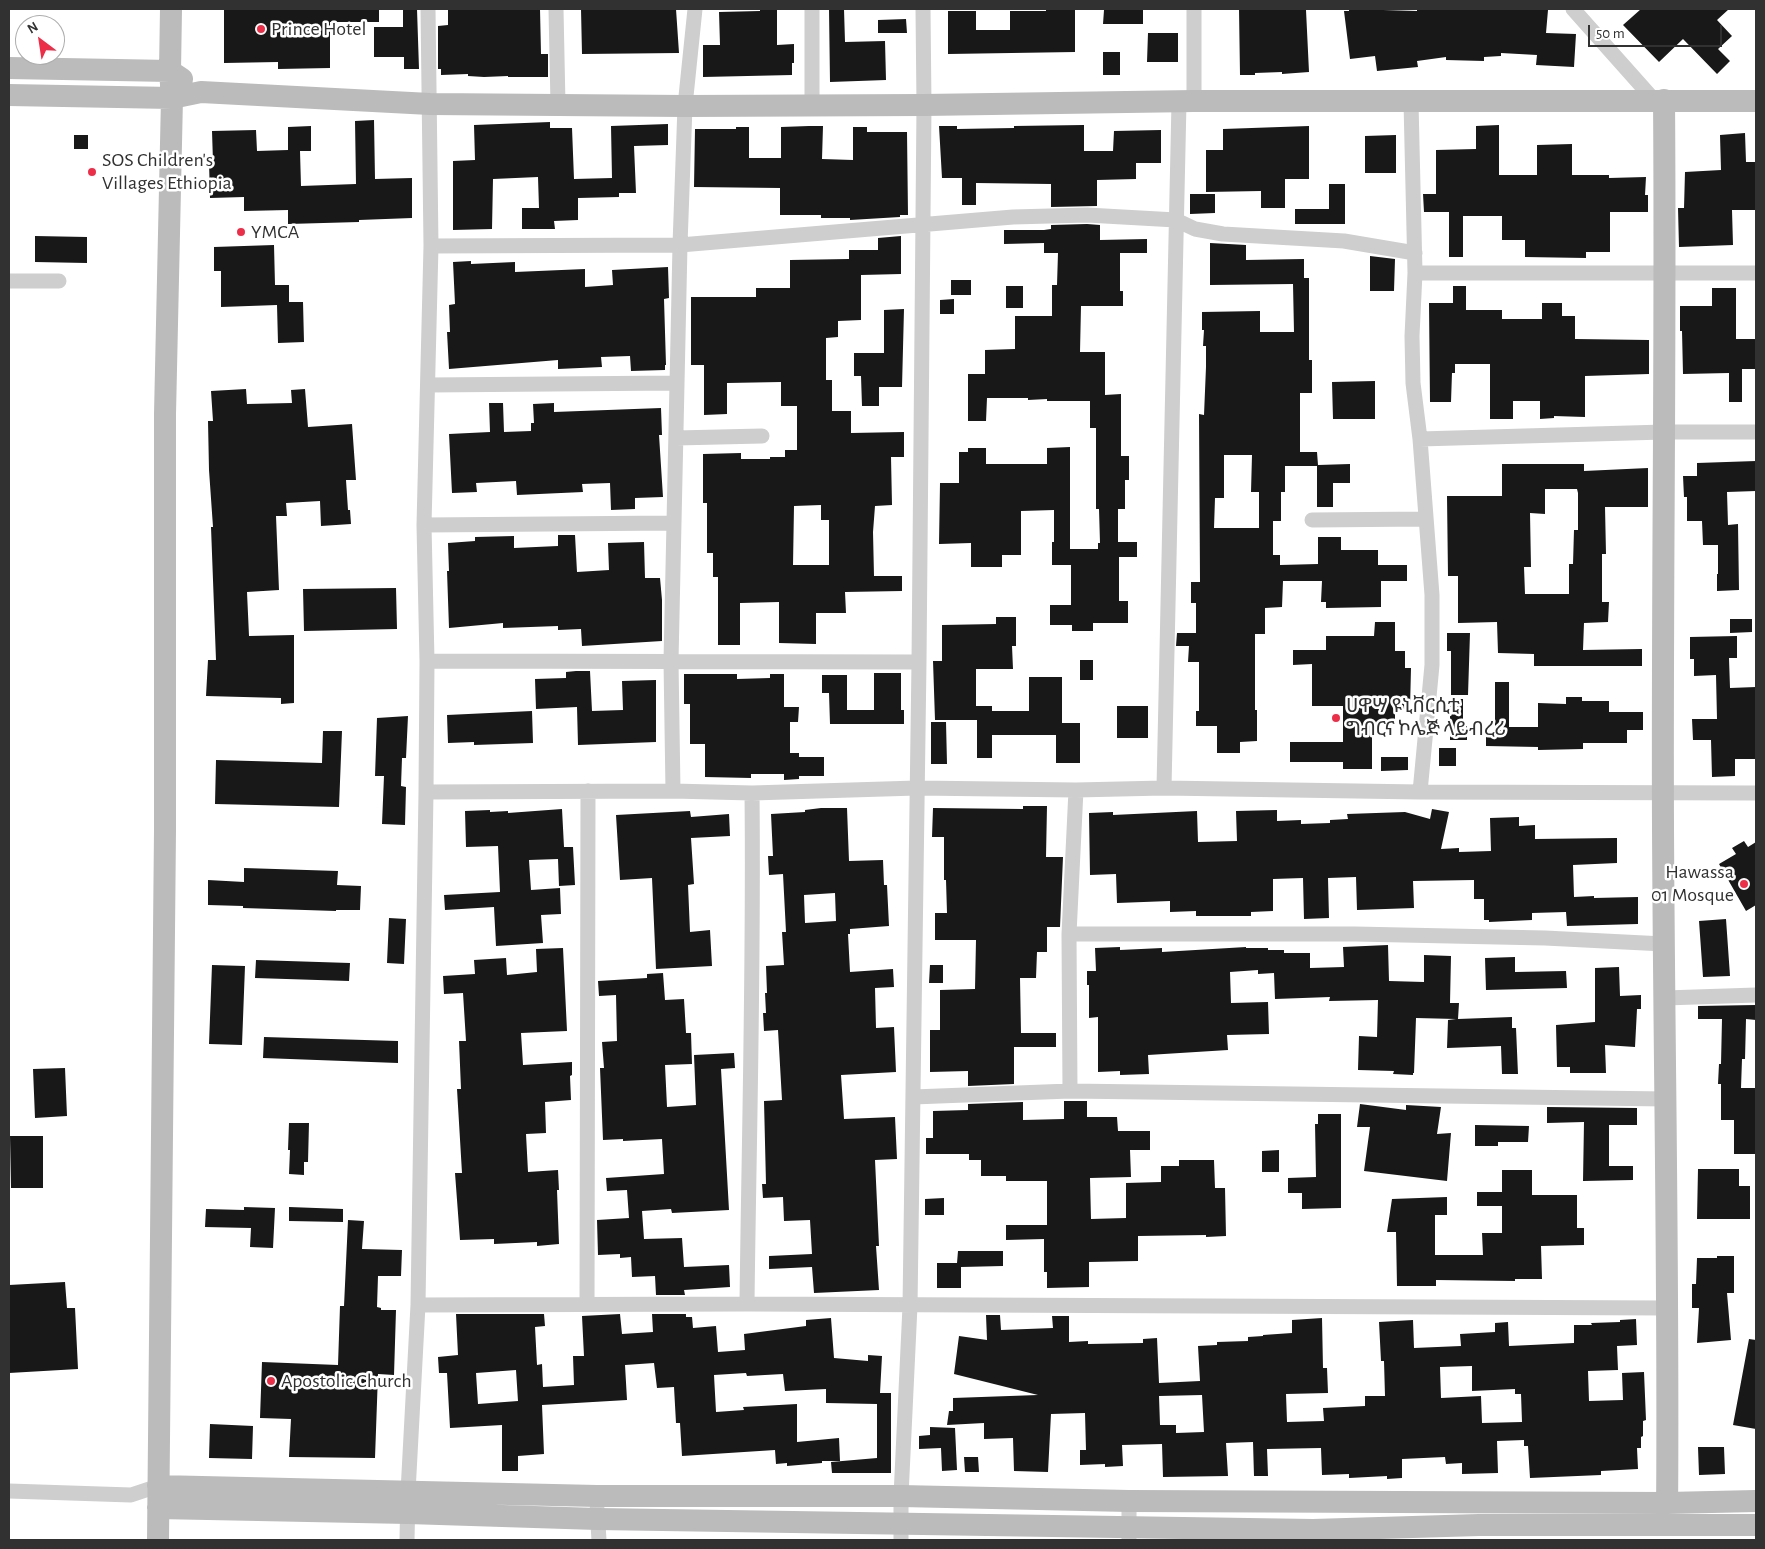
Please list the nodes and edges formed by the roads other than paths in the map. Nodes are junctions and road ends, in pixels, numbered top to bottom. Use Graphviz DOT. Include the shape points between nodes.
graph roads {
  1 [pos="171,9"];
  2 [pos="428,9"];
  3 [pos="556,9"];
  4 [pos="695,9"];
  5 [pos="812,9"];
  6 [pos="923,9"];
  7 [pos="1194,9"];
  8 [pos="1573,9"];
  9 [pos="9,68"];
  10 [pos="170,71"];
  11 [pos="201,92"];
  12 [pos="9,95"];
  13 [pos="172,98"];
  14 [pos="1659,100"];
  15 [pos="1187,101"];
  16 [pos="1756,101"];
  17 [pos="1411,102"];
  18 [pos="430,104"];
  19 [pos="558,105"];
  20 [pos="924,105"];
  21 [pos="685,106"];
  22 [pos="812,106"];
  23 [pos="1176,220"];
  24 [pos="923,225"];
  25 [pos="680,245"];
  26 [pos="431,246"];
  27 [pos="1415,253"];
  28 [pos="1416,273"];
  29 [pos="1665,273"];
  30 [pos="1756,273"];
  31 [pos="9,281"];
  32 [pos="59,281"];
  33 [pos="678,383"];
  34 [pos="428,385"];
  35 [pos="1664,432"];
  36 [pos="1756,432"];
  37 [pos="762,436"];
  38 [pos="676,438"];
  39 [pos="1420,439"];
  40 [pos="1425,519"];
  41 [pos="1312,520"];
  42 [pos="674,523"];
  43 [pos="424,525"];
  44 [pos="428,661"];
  45 [pos="671,661"];
  46 [pos="920,662"];
  47 [pos="916,788"];
  48 [pos="1164,788"];
  49 [pos="1076,790"];
  50 [pos="588,791"];
  51 [pos="673,791"];
  52 [pos="426,792"];
  53 [pos="1420,792"];
  54 [pos="752,793"];
  55 [pos="1663,793"];
  56 [pos="1756,793"];
  57 [pos="1069,934"];
  58 [pos="1664,944"];
  59 [pos="1756,995"];
  60 [pos="1665,998"];
  61 [pos="1070,1090"];
  62 [pos="913,1096"];
  63 [pos="1666,1099"];
  64 [pos="587,1304"];
  65 [pos="747,1304"];
  66 [pos="418,1305"];
  67 [pos="910,1306"];
  68 [pos="1666,1308"];
  69 [pos="158,1486"];
  70 [pos="9,1491"];
  71 [pos="131,1495"];
  72 [pos="597,1496"];
  73 [pos="901,1496"];
  74 [pos="1129,1501"];
  75 [pos="1756,1501"];
  76 [pos="408,1502"];
  77 [pos="1477,1502"];
  78 [pos="1314,1503"];
  79 [pos="1667,1503"];
  80 [pos="158,1508"];
  81 [pos="1756,1525"];
  82 [pos="598,1530"];
  83 [pos="901,1531"];
  84 [pos="1129,1533"];
  85 [pos="1479,1533"];
  86 [pos="1668,1533"];
  87 [pos="1313,1535"];
  88 [pos="158,1540"];
  89 [pos="407,1540"];
  1 -- 10 [label="street"];
  2 -- 18 [label="street"];
  3 -- 19 [label="street"];
  4 -- 21 [label="street"];
  5 -- 22 [label="street"];
  6 -- 20 [label="street"];
  7 -- 15 [label="street"];
  8 -- 14 [label="street"];
  9 -- 10 [label="street"];
  10 -- 11 [label="street"];
  10 -- 13 [label="street"];
  11 -- 13 [label="street"];
  11 -- 18 [label="street"];
  12 -- 13 [label="street"];
  13 -- 69 [label="street" via="165,414 165,849"];
  14 -- 16 [label="street"];
  14 -- 17 [label="street"];
  14 -- 29 [label="street"];
  15 -- 17 [label="street"];
  15 -- 20 [label="street"];
  15 -- 23 [label="street"];
  17 -- 27 [label="street"];
  18 -- 19 [label="street"];
  18 -- 26 [label="street"];
  19 -- 21 [label="street"];
  20 -- 22 [label="street"];
  20 -- 24 [label="street"];
  21 -- 22 [label="street"];
  21 -- 25 [label="street"];
  23 -- 24 [label="street" via="1087,215"];
  23 -- 27 [label="street" via="1195,229 1223,234 1344,241"];
  23 -- 48 [label="street"];
  24 -- 25 [label="street"];
  24 -- 46 [label="street"];
  25 -- 26 [label="street"];
  25 -- 33 [label="street"];
  26 -- 34 [label="street"];
  27 -- 28 [label="street"];
  28 -- 29 [label="street"];
  28 -- 39 [label="street" via="1412,336"];
  29 -- 30 [label="street"];
  29 -- 35 [label="street"];
  31 -- 32 [label="street"];
  33 -- 34 [label="street"];
  33 -- 38 [label="street"];
  34 -- 43 [label="street"];
  35 -- 36 [label="street"];
  35 -- 39 [label="street"];
  35 -- 55 [label="street"];
  37 -- 38 [label="street"];
  38 -- 42 [label="street"];
  39 -- 40 [label="street"];
  40 -- 41 [label="street"];
  40 -- 53 [label="street" via="1432,595 1432,665"];
  42 -- 43 [label="street"];
  42 -- 45 [label="street"];
  43 -- 44 [label="street"];
  44 -- 45 [label="street"];
  44 -- 52 [label="street"];
  45 -- 46 [label="street"];
  45 -- 51 [label="street"];
  46 -- 47 [label="street"];
  47 -- 49 [label="street"];
  47 -- 54 [label="street"];
  47 -- 62 [label="street"];
  48 -- 49 [label="street"];
  48 -- 53 [label="street"];
  49 -- 57 [label="street"];
  50 -- 51 [label="street"];
  50 -- 52 [label="street"];
  50 -- 64 [label="street"];
  51 -- 54 [label="street"];
  52 -- 66 [label="street"];
  53 -- 55 [label="street"];
  54 -- 65 [label="street" via="753,963"];
  55 -- 56 [label="street"];
  55 -- 58 [label="street"];
  57 -- 58 [label="street" via="1355,934"];
  57 -- 61 [label="street"];
  58 -- 60 [label="street"];
  59 -- 60 [label="street"];
  60 -- 63 [label="street"];
  61 -- 62 [label="street"];
  61 -- 63 [label="street"];
  62 -- 67 [label="street"];
  63 -- 68 [label="street"];
  64 -- 65 [label="street"];
  64 -- 66 [label="street"];
  65 -- 67 [label="street"];
  66 -- 76 [label="street"];
  67 -- 68 [label="street"];
  67 -- 73 [label="street"];
  68 -- 79 [label="street"];
  69 -- 71 [label="street"];
  69 -- 76 [label="street"];
  69 -- 80 [label="street"];
  70 -- 71 [label="street"];
  71 -- 80 [label="street"];
  72 -- 73 [label="street"];
  72 -- 76 [label="street"];
  72 -- 82 [label="street"];
  73 -- 74 [label="street"];
  73 -- 83 [label="street"];
  74 -- 78 [label="street"];
  74 -- 84 [label="street"];
  75 -- 79 [label="street"];
  76 -- 80 [label="street"];
  76 -- 82 [label="street"];
  76 -- 89 [label="street"];
  77 -- 78 [label="street"];
  77 -- 79 [label="street"];
  77 -- 85 [label="street"];
  78 -- 87 [label="street"];
  79 -- 86 [label="street"];
  80 -- 88 [label="street"];
  81 -- 86 [label="street"];
  82 -- 83 [label="street"];
  83 -- 84 [label="street"];
  84 -- 87 [label="street"];
  85 -- 86 [label="street"];
  85 -- 87 [label="street"];
}
